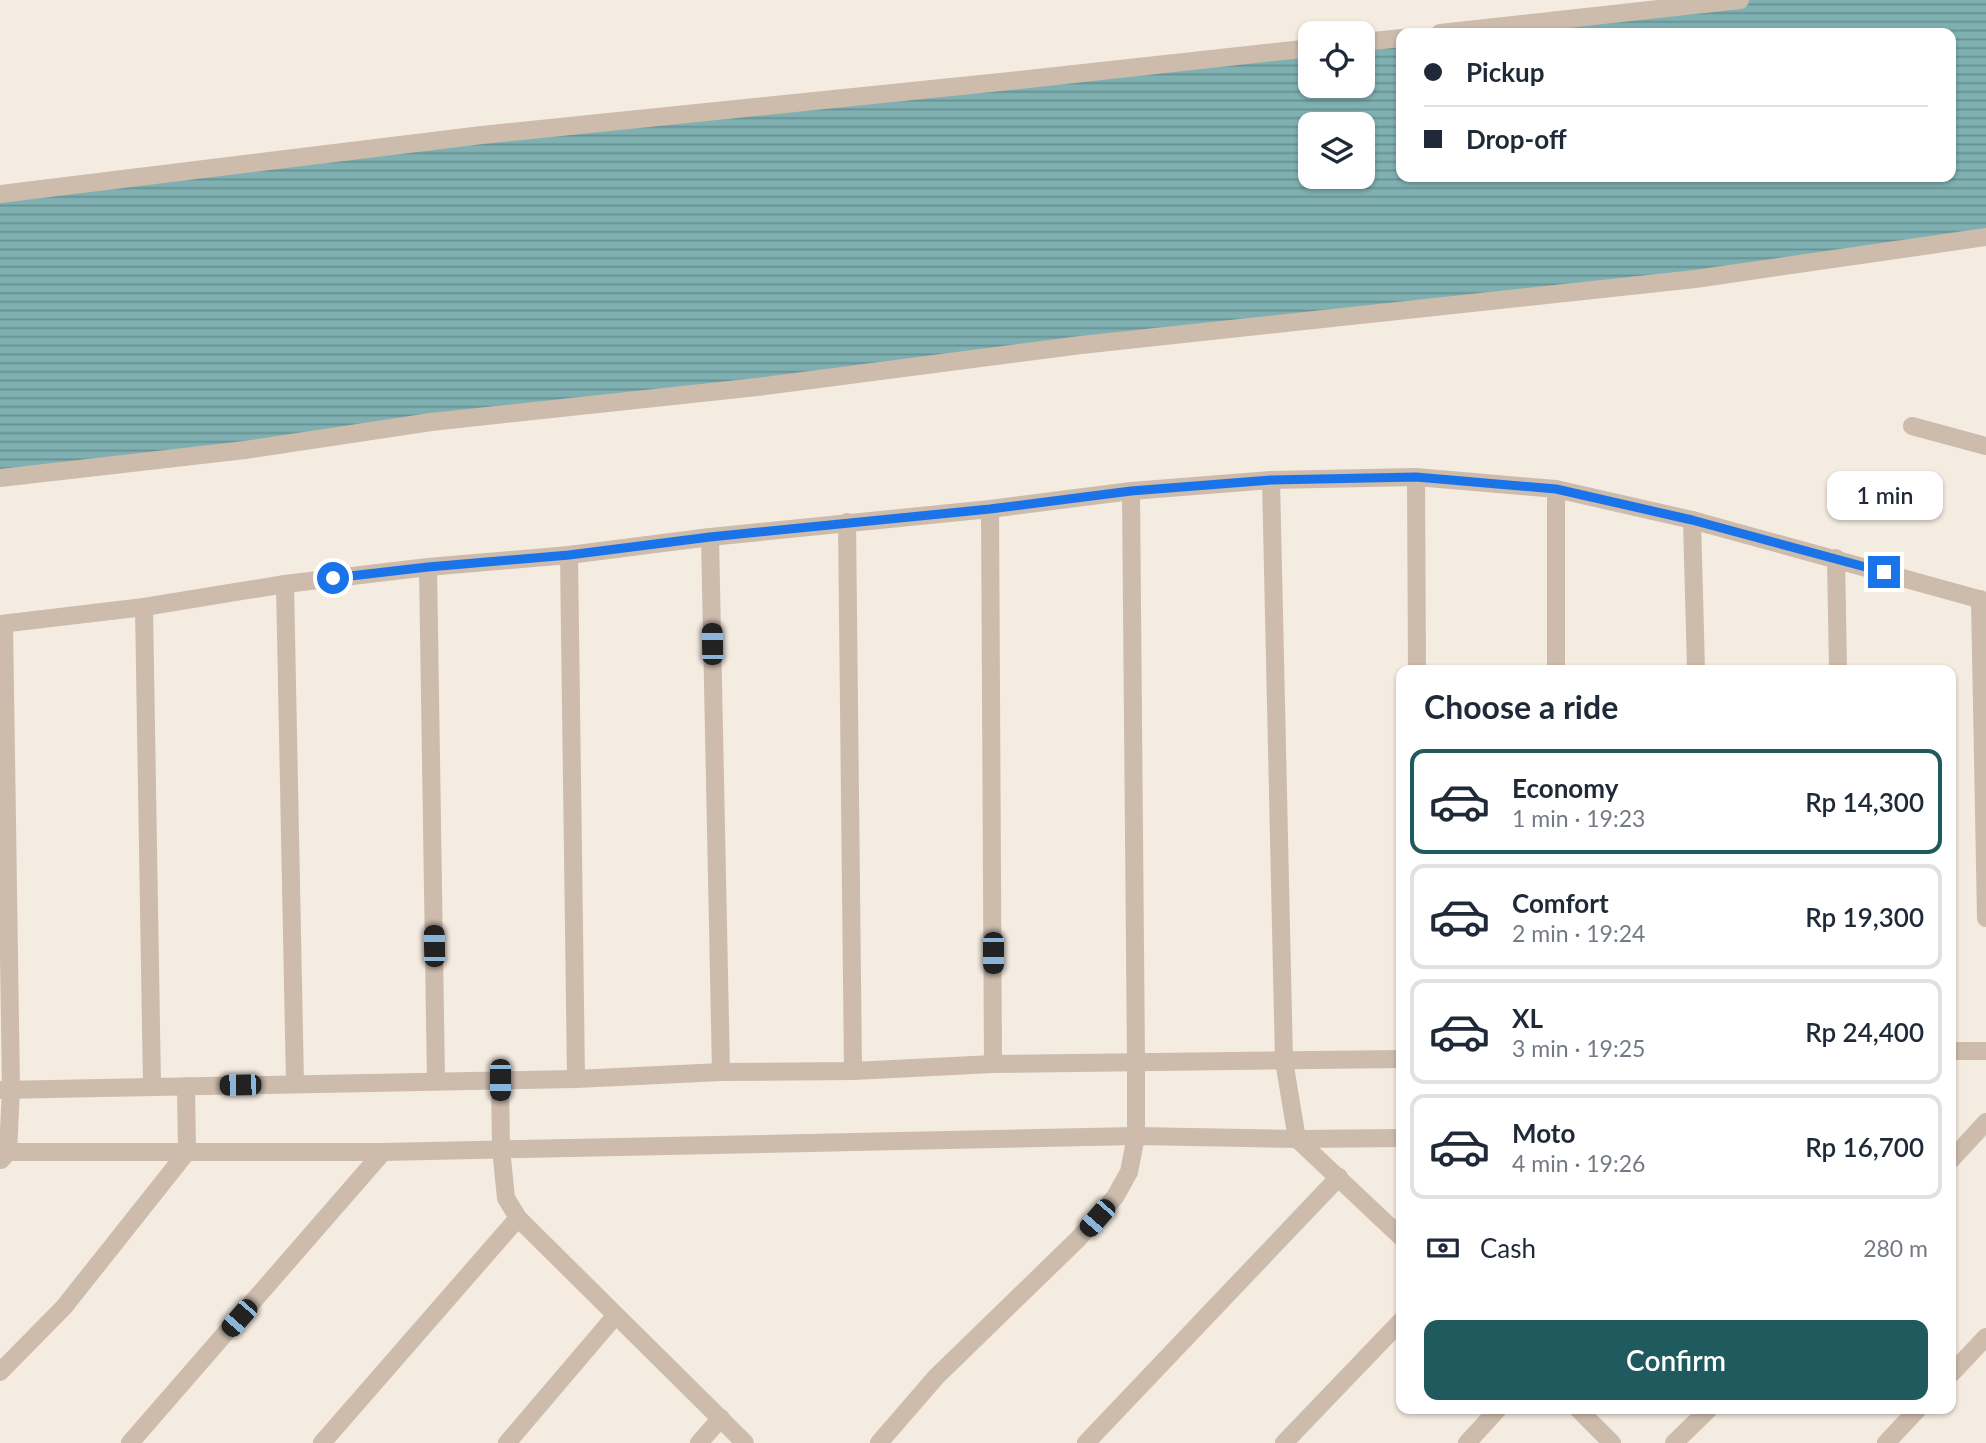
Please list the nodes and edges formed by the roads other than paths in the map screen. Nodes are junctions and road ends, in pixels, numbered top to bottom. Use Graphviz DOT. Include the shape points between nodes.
graph roads {
  1 [pos="1740,0"];
  2 [pos="1485,28"];
  3 [pos="1396,38"];
  4 [pos="1375,40"];
  5 [pos="1298,49"];
  6 [pos="0,194"];
  7 [pos="1986,237"];
  8 [pos="1912,426"];
  9 [pos="1986,446"];
  10 [pos="1416,477"];
  11 [pos="0,478"];
  12 [pos="1271,480"];
  13 [pos="1556,489"];
  14 [pos="1131,491"];
  15 [pos="990,509"];
  16 [pos="1692,520"];
  17 [pos="847,522"];
  18 [pos="710,537"];
  19 [pos="569,555"];
  20 [pos="1836,558"];
  21 [pos="428,567"];
  22 [pos="285,584"];
  23 [pos="1983,600"];
  24 [pos="144,607"];
  25 [pos="2,624"];
  26 [pos="1417,665"];
  27 [pos="1556,665"];
  28 [pos="1696,665"];
  29 [pos="1838,665"];
  30 [pos="1986,918"];
  31 [pos="1956,1051"];
  32 [pos="1986,1051"];
  33 [pos="1396,1059"];
  34 [pos="1284,1061"];
  35 [pos="1136,1064"];
  36 [pos="993,1065"];
  37 [pos="853,1071"];
  38 [pos="720,1072"];
  39 [pos="576,1079"];
  40 [pos="500,1080"];
  41 [pos="436,1081"];
  42 [pos="295,1084"];
  43 [pos="152,1086"];
  44 [pos="186,1086"];
  45 [pos="5,1089"];
  46 [pos="1986,1122"];
  47 [pos="1136,1136"];
  48 [pos="1396,1138"];
  49 [pos="1297,1139"];
  50 [pos="501,1149"];
  51 [pos="187,1153"];
  52 [pos="383,1153"];
  53 [pos="3,1155"];
  54 [pos="1956,1155"];
  55 [pos="1339,1177"];
  56 [pos="518,1218"];
  57 [pos="1396,1232"];
  58 [pos="616,1315"];
  59 [pos="1396,1326"];
  60 [pos="1986,1337"];
  61 [pos="1956,1369"];
  62 [pos="0,1373"];
  63 [pos="1493,1414"];
  64 [pos="1583,1414"];
  65 [pos="1704,1414"];
  66 [pos="1913,1414"];
  67 [pos="720,1418"];
  68 [pos="130,1443"];
  69 [pos="322,1443"];
  70 [pos="507,1443"];
  71 [pos="699,1443"];
  72 [pos="745,1443"];
  73 [pos="879,1443"];
  74 [pos="1086,1443"];
  75 [pos="1284,1443"];
  76 [pos="1467,1443"];
  77 [pos="1612,1443"];
  78 [pos="1674,1443"];
  79 [pos="1886,1443"];
  1 -- 2 [label="street"];
  3 -- 4 [label="street"];
  5 -- 6 [label="street" via="482,135"];
  7 -- 11 [label="street" via="1695,279 1081,345"];
  8 -- 9 [label="street"];
  10 -- 12 [label="street"];
  10 -- 13 [label="street"];
  10 -- 26 [label="street"];
  12 -- 14 [label="street"];
  12 -- 34 [label="street"];
  13 -- 16 [label="street"];
  13 -- 27 [label="street"];
  14 -- 15 [label="street"];
  14 -- 35 [label="street"];
  15 -- 17 [label="street"];
  15 -- 36 [label="street"];
  16 -- 20 [label="street"];
  16 -- 28 [label="street"];
  17 -- 18 [label="street"];
  17 -- 37 [label="street"];
  18 -- 19 [label="street"];
  18 -- 38 [label="street"];
  19 -- 21 [label="street"];
  19 -- 39 [label="street"];
  20 -- 23 [label="street"];
  20 -- 29 [label="street"];
  21 -- 22 [label="street"];
  21 -- 41 [label="street"];
  22 -- 24 [label="street"];
  22 -- 42 [label="street"];
  23 -- 30 [label="street"];
  24 -- 25 [label="street"];
  24 -- 43 [label="street"];
  25 -- 45 [label="street"];
  31 -- 32 [label="street"];
  33 -- 34 [label="street"];
  34 -- 35 [label="street"];
  34 -- 49 [label="street"];
  35 -- 36 [label="street"];
  35 -- 47 [label="street"];
  36 -- 37 [label="street"];
  37 -- 38 [label="street"];
  38 -- 39 [label="street"];
  39 -- 40 [label="street"];
  40 -- 41 [label="street"];
  40 -- 50 [label="street"];
  41 -- 42 [label="street"];
  42 -- 44 [label="street"];
  43 -- 44 [label="street"];
  43 -- 45 [label="street"];
  44 -- 51 [label="street"];
  45 -- 53 [label="street"];
  46 -- 54 [label="street"];
  47 -- 49 [label="street"];
  47 -- 50 [label="street"];
  47 -- 73 [label="street" via="1129,1172 1115,1197 936,1377"];
  48 -- 49 [label="street"];
  49 -- 55 [label="street"];
  50 -- 52 [label="street"];
  50 -- 56 [label="street" via="506,1198"];
  51 -- 52 [label="street"];
  51 -- 53 [label="street"];
  51 -- 62 [label="street" via="64,1307"];
  52 -- 68 [label="street"];
  55 -- 57 [label="street"];
  55 -- 74 [label="street"];
  56 -- 58 [label="street"];
  56 -- 69 [label="street"];
  58 -- 67 [label="street"];
  58 -- 70 [label="street"];
  59 -- 75 [label="street"];
  60 -- 61 [label="street"];
  63 -- 76 [label="street"];
  64 -- 77 [label="street"];
  65 -- 78 [label="street"];
  66 -- 79 [label="street"];
  67 -- 71 [label="street"];
  67 -- 72 [label="street"];
}
